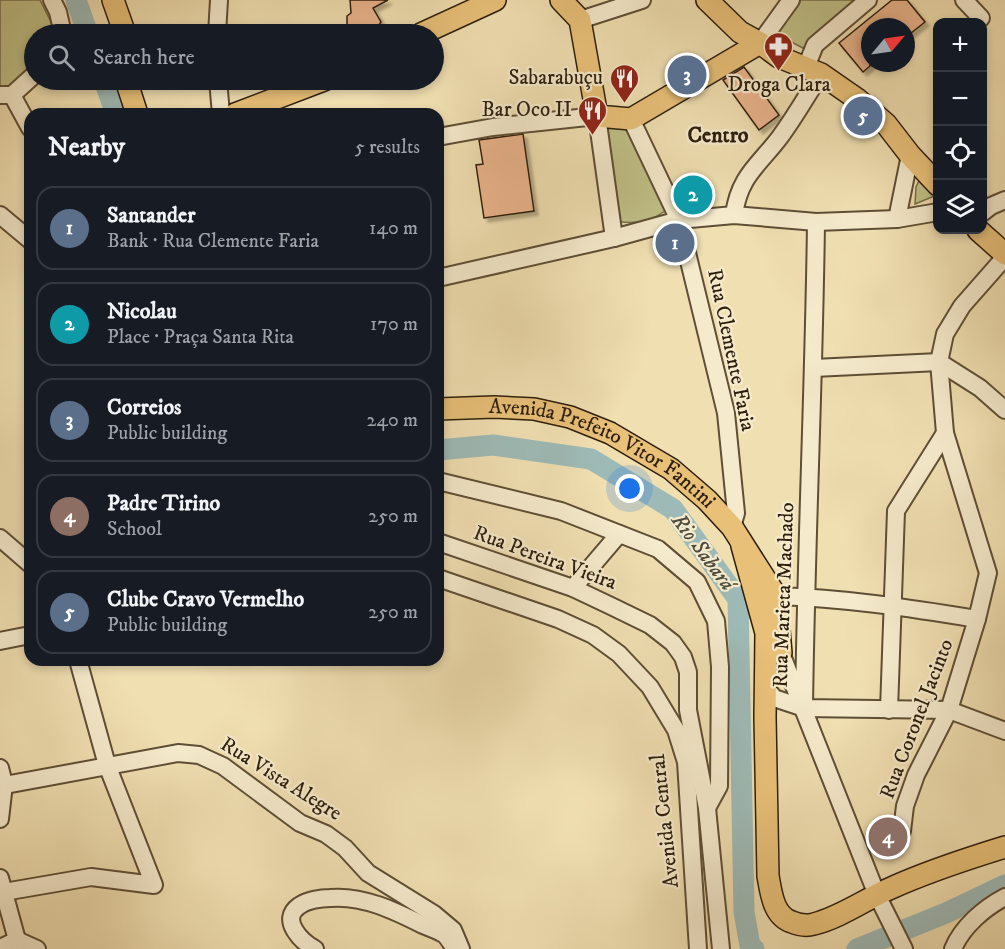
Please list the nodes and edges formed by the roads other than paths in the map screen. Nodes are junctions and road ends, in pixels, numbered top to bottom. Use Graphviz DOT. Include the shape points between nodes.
graph roads {
  1 [pos="52,0"];
  2 [pos="99,0"];
  3 [pos="113,0"];
  4 [pos="219,0"];
  5 [pos="495,0"];
  6 [pos="561,0"];
  7 [pos="642,0"];
  8 [pos="707,0"];
  9 [pos="791,0"];
  10 [pos="868,0"];
  11 [pos="964,0"];
  12 [pos="981,18"];
  13 [pos="580,20"];
  14 [pos="61,24"];
  15 [pos="108,24"];
  16 [pos="121,24"];
  17 [pos="218,24"];
  18 [pos="443,24"];
  19 [pos="760,42"];
  20 [pos="814,71"];
  21 [pos="24,82"];
  22 [pos="129,90"];
  23 [pos="143,90"];
  24 [pos="219,90"];
  25 [pos="299,90"];
  26 [pos="6,95"];
  27 [pos="135,108"];
  28 [pos="147,108"];
  29 [pos="220,108"];
  30 [pos="253,108"];
  31 [pos="597,116"];
  32 [pos="631,119"];
  33 [pos="24,120"];
  34 [pos="444,136"];
  35 [pos="910,155"];
  36 [pos="934,180"];
  37 [pos="1005,200"];
  38 [pos="987,209"];
  39 [pos="933,213"];
  40 [pos="0,215"];
  41 [pos="734,215"];
  42 [pos="897,219"];
  43 [pos="679,220"];
  44 [pos="816,222"];
  45 [pos="982,234"];
  46 [pos="24,235"];
  47 [pos="614,238"];
  48 [pos="1005,255"];
  49 [pos="444,277"];
  50 [pos="939,362"];
  51 [pos="814,368"];
  52 [pos="444,409"];
  53 [pos="1005,410"];
  54 [pos="945,433"];
  55 [pos="444,482"];
  56 [pos="732,526"];
  57 [pos="619,534"];
  58 [pos="0,538"];
  59 [pos="444,545"];
  60 [pos="742,546"];
  61 [pos="24,559"];
  62 [pos="444,580"];
  63 [pos="573,588"];
  64 [pos="776,596"];
  65 [pos="806,597"];
  66 [pos="891,605"];
  67 [pos="761,613"];
  68 [pos="977,619"];
  69 [pos="24,636"];
  70 [pos="0,641"];
  71 [pos="781,653"];
  72 [pos="80,666"];
  73 [pos="768,701"];
  74 [pos="804,708"];
  75 [pos="889,710"];
  76 [pos="949,710"];
  77 [pos="1005,731"];
  78 [pos="107,765"];
  79 [pos="1,779"];
  80 [pos="707,808"];
  81 [pos="0,819"];
  82 [pos="902,831"];
  83 [pos="1005,847"];
  84 [pos="2,885"];
  85 [pos="1005,897"];
  86 [pos="880,900"];
  87 [pos="17,940"];
  88 [pos="0,948"];
  89 [pos="37,949"];
  90 [pos="315,949"];
  91 [pos="456,949"];
  92 [pos="461,949"];
  93 [pos="698,949"];
  94 [pos="721,949"];
  95 [pos="904,949"];
  96 [pos="953,949"];
  1 -- 14 [label="street"];
  2 -- 15 [label="main road"];
  3 -- 16 [label="main road"];
  4 -- 17 [label="street"];
  5 -- 18 [label="main road"];
  6 -- 13 [label="main road"];
  7 -- 13 [label="street"];
  8 -- 19 [label="main road" via="740,32"];
  9 -- 19 [label="street"];
  10 -- 20 [label="street" via="815,45"];
  11 -- 12 [label="street"];
  13 -- 31 [label="main road"];
  19 -- 20 [label="main road" via="779,57"];
  19 -- 32 [label="main road"];
  20 -- 35 [label="main road" via="886,124"];
  20 -- 41 [label="street" via="802,101 780,137 753,168 736,199"];
  21 -- 26 [label="street"];
  22 -- 27 [label="main road"];
  23 -- 28 [label="main road"];
  24 -- 29 [label="street"];
  25 -- 30 [label="main road"];
  26 -- 33 [label="street"];
  31 -- 32 [label="main road"];
  31 -- 34 [label="street"];
  31 -- 47 [label="street"];
  32 -- 43 [label="street, Rua Clemente Faria"];
  35 -- 36 [label="main road"];
  35 -- 42 [label="street"];
  37 -- 38 [label="street"];
  39 -- 42 [label="street"];
  40 -- 46 [label="street"];
  41 -- 43 [label="street"];
  41 -- 44 [label="street"];
  42 -- 44 [label="street"];
  43 -- 47 [label="street"];
  43 -- 56 [label="street, Rua Clemente Faria" via="726,413 736,513"];
  44 -- 51 [label="street, Rua Marieta Machado"];
  45 -- 48 [label="main road"];
  47 -- 49 [label="street"];
  48 -- 50 [label="street, Rua Coronel Jacinto" via="962,306 945,334"];
  50 -- 51 [label="street"];
  50 -- 53 [label="street" via="980,388"];
  50 -- 54 [label="street, Rua Coronel Jacinto"];
  51 -- 65 [label="street, Rua Marieta Machado"];
  52 -- 56 [label="main road, Avenida Prefeito Vitor Fantini" via="534,409 570,417 610,433 671,469"];
  54 -- 66 [label="street" via="896,512"];
  54 -- 68 [label="street, Rua Coronel Jacinto" via="988,573"];
  55 -- 57 [label="street, Rua Pereira Vieira" via="561,511"];
  56 -- 60 [label="main road, Avenida Prefeito Vitor Fantini"];
  57 -- 63 [label="street"];
  57 -- 80 [label="street, Rua Pereira Vieira" via="658,549 697,582 716,621 720,667 719,786"];
  58 -- 61 [label="street"];
  59 -- 63 [label="street, Rua Pereira Vieira"];
  60 -- 64 [label="main road, Avenida Prefeito Vitor Fantini"];
  60 -- 67 [label="main road, Avenida Prefeito Vitor Fantini"];
  62 -- 93 [label="street, Avenida Central" via="593,635 619,654 650,687 676,730 686,762"];
  63 -- 80 [label="street, Rua Pereira Vieira" via="650,626 683,657 688,672 688,710"];
  64 -- 65 [label="street"];
  64 -- 67 [label="street"];
  64 -- 71 [label="main road, Avenida Prefeito Vitor Fantini"];
  65 -- 66 [label="street"];
  65 -- 74 [label="street, Rua Marieta Machado"];
  66 -- 68 [label="street"];
  66 -- 75 [label="street"];
  67 -- 73 [label="main road, Avenida Prefeito Vitor Fantini" via="766,633"];
  68 -- 76 [label="street, Rua Coronel Jacinto"];
  69 -- 70 [label="street"];
  71 -- 73 [label="main road, Avenida Prefeito Vitor Fantini" via="779,682"];
  71 -- 74 [label="street"];
  72 -- 78 [label="street"];
  73 -- 74 [label="street"];
  73 -- 86 [label="main road, Avenida Prefeito Vitor Fantini" via="768,876 772,900 789,922 806,926"];
  74 -- 75 [label="street"];
  74 -- 86 [label="street, Rua Marieta Machado"];
  75 -- 76 [label="street"];
  76 -- 77 [label="street"];
  76 -- 82 [label="street, Rua Coronel Jacinto" via="916,775 905,806"];
  78 -- 79 [label="street, Rua Vista Alegre"];
  78 -- 84 [label="street" via="154,885 91,877"];
  78 -- 92 [label="street, Rua Vista Alegre" via="178,753 199,755 223,766 300,822 345,848 368,873 434,914 453,930"];
  79 -- 81 [label="street"];
  80 -- 94 [label="street, Rua Pereira Vieira"];
  83 -- 86 [label="main road, Avenida Prefeito Vitor Fantini" via="968,858"];
  84 -- 87 [label="street"];
  85 -- 96 [label="street" via="976,917"];
  86 -- 95 [label="street, Rua Marieta Machado"];
  87 -- 88 [label="street"];
  87 -- 89 [label="street"];
  90 -- 91 [label="street" via="297,934 292,924 293,913 299,905 332,897 360,899 392,910 445,935"];
}
